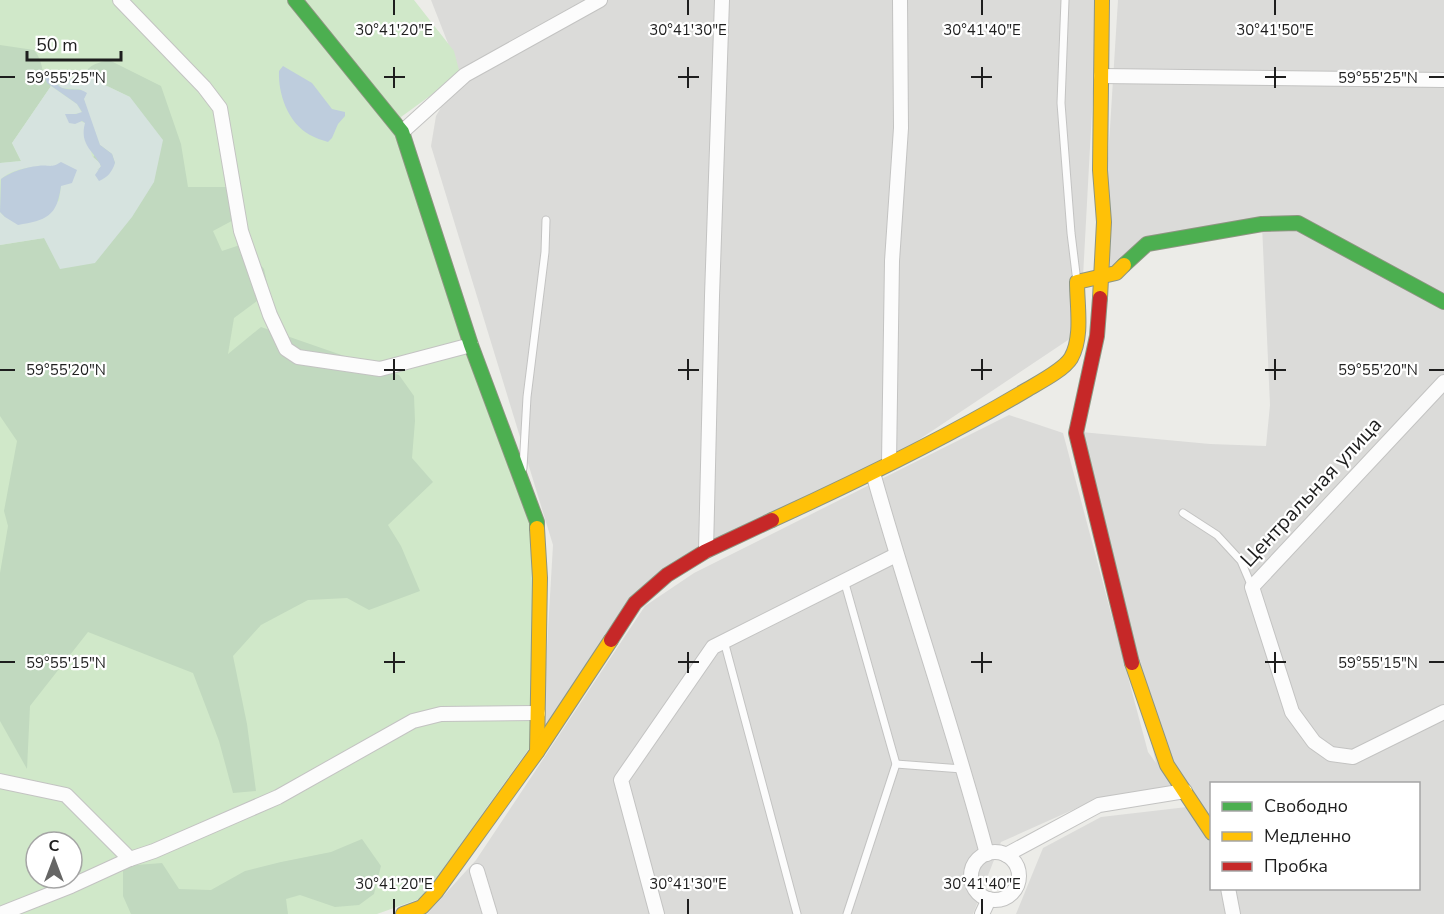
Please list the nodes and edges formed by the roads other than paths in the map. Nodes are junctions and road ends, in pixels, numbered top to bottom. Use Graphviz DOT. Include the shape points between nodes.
graph roads {
  1 [pos="120,0"];
  2 [pos="295,0"];
  3 [pos="600,0"];
  4 [pos="722,0"];
  5 [pos="900,0"];
  6 [pos="1065,0"];
  7 [pos="1102,0"];
  8 [pos="1101,76"];
  9 [pos="1444,80"];
  10 [pos="402,132"];
  11 [pos="546,220"];
  12 [pos="1102,277"];
  13 [pos="1077,282"];
  14 [pos="1444,302"];
  15 [pos="471,345"];
  16 [pos="1444,382"];
  17 [pos="889,463"];
  18 [pos="873,473"];
  19 [pos="522,480"];
  20 [pos="1183,513"];
  21 [pos="706,551"];
  22 [pos="896,555"];
  23 [pos="844,580"];
  24 [pos="1252,587"];
  25 [pos="724,641"];
  26 [pos="1444,712"];
  27 [pos="538,713"];
  28 [pos="537,752"];
  29 [pos="896,764"];
  30 [pos="965,769"];
  31 [pos="0,781"];
  32 [pos="1185,790"];
  33 [pos="1210,829"];
  34 [pos="987,854"];
  35 [pos="1006,855"];
  36 [pos="129,859"];
  37 [pos="477,871"];
  38 [pos="1228,890"];
  39 [pos="988,899"];
  40 [pos="0,914"];
  41 [pos="403,914"];
  42 [pos="490,914"];
  43 [pos="657,914"];
  44 [pos="797,914"];
  45 [pos="847,914"];
  46 [pos="982,914"];
  47 [pos="1233,914"];
  1 -- 15 [label="street" via="220,108 241,231 286,349 298,357 380,369"];
  2 -- 10 [label="street"];
  3 -- 10 [label="street" via="465,75"];
  4 -- 21 [label="street"];
  5 -- 17 [label="street" via="901,128 892,261"];
  6 -- 13 [label="lane" via="1061,103"];
  7 -- 8 [label="street"];
  8 -- 9 [label="street"];
  8 -- 12 [label="street"];
  10 -- 15 [label="street"];
  11 -- 19 [label="lane"];
  12 -- 13 [label="street"];
  12 -- 14 [label="street" via="1116,273 1147,244 1262,224 1298,223"];
  12 -- 32 [label="street" via="1098,336 1076,432 1132,664 1167,765"];
  13 -- 17 [label="street" via="1078,341 1070,360 976,420"];
  15 -- 19 [label="street"];
  16 -- 24 [label="street, Центральная улица"];
  17 -- 18 [label="street"];
  18 -- 21 [label="street"];
  18 -- 22 [label="street"];
  19 -- 27 [label="street" via="537,522 539,549"];
  20 -- 24 [label="lane" via="1217,535 1241,561"];
  21 -- 28 [label="street" via="667,575 635,603"];
  22 -- 23 [label="street"];
  22 -- 30 [label="street"];
  23 -- 25 [label="street"];
  23 -- 29 [label="lane"];
  24 -- 26 [label="street, Центральная улица" via="1292,712 1314,742 1330,754 1353,757"];
  25 -- 43 [label="street" via="712,647 621,780"];
  25 -- 44 [label="lane"];
  27 -- 28 [label="street"];
  27 -- 36 [label="street" via="441,714 413,722 278,797"];
  28 -- 41 [label="street" via="436,892 422,907"];
  29 -- 30 [label="lane"];
  29 -- 45 [label="lane"];
  30 -- 34 [label="street"];
  31 -- 36 [label="street" via="66,795"];
  32 -- 33 [label="street"];
  32 -- 35 [label="street" via="1099,805"];
  34 -- 35 [label="street"];
  34 -- 39 [label="street" via="975,862 971,877 976,891"];
  35 -- 39 [label="street" via="1017,866 1018,881 1011,894"];
  36 -- 40 [label="street"];
  37 -- 42 [label="street"];
  38 -- 47 [label="street"];
  39 -- 46 [label="street"];
}
